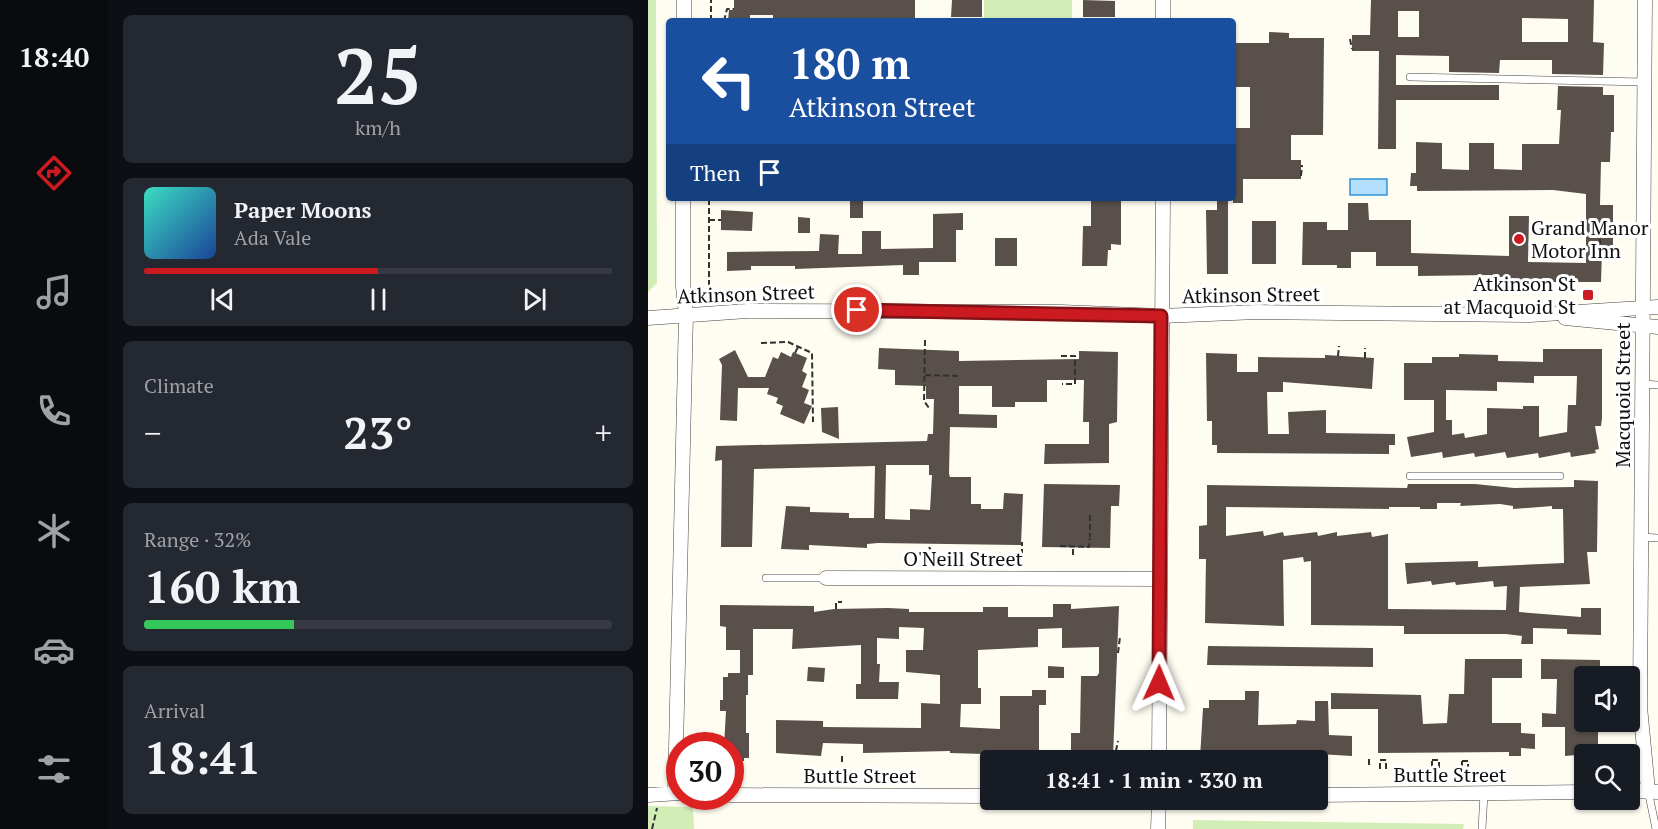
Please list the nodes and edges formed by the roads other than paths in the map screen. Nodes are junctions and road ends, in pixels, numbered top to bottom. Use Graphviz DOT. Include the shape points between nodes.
graph roads {
  1 [pos="684,0"];
  2 [pos="1163,0"];
  3 [pos="1645,0"];
  4 [pos="684,18"];
  5 [pos="1163,18"];
  6 [pos="1410,77"];
  7 [pos="1645,82"];
  8 [pos="683,201"];
  9 [pos="1163,201"];
  10 [pos="1643,306"];
  11 [pos="1658,307"];
  12 [pos="686,314"];
  13 [pos="1530,315"];
  14 [pos="1161,316"];
  15 [pos="648,318"];
  16 [pos="1643,327"];
  17 [pos="1658,327"];
  18 [pos="1643,384"];
  19 [pos="1658,385"];
  20 [pos="1410,476"];
  21 [pos="1560,476"];
  22 [pos="1641,537"];
  23 [pos="1658,538"];
  24 [pos="766,578"];
  25 [pos="826,578"];
  26 [pos="1160,579"];
  27 [pos="678,732"];
  28 [pos="1159,750"];
  29 [pos="1653,791"];
  30 [pos="1574,792"];
  31 [pos="666,794"];
  32 [pos="1485,794"];
  33 [pos="648,795"];
  34 [pos="744,795"];
  35 [pos="1328,795"];
  36 [pos="980,796"];
  37 [pos="1159,810"];
  38 [pos="1158,829"];
  39 [pos="1482,829"];
  40 [pos="1656,829"];
  1 -- 4 [label="street"];
  2 -- 5 [label="street"];
  3 -- 7 [label="street, Macquoid Street"];
  6 -- 7 [label="lane"];
  7 -- 10 [label="street, Macquoid Street"];
  8 -- 12 [label="street"];
  9 -- 14 [label="street"];
  10 -- 11 [label="street, Atkinson Street"];
  10 -- 13 [label="street, Atkinson Street"];
  10 -- 16 [label="street, Macquoid Street"];
  12 -- 14 [label="street, Atkinson Street" via="841,310"];
  12 -- 15 [label="street, Atkinson Street"];
  12 -- 27 [label="street"];
  13 -- 14 [label="street, Atkinson Street" via="1257,312"];
  13 -- 16 [label="street, Atkinson Street"];
  14 -- 26 [label="street"];
  16 -- 17 [label="street, Atkinson Street"];
  16 -- 18 [label="street, Macquoid Street"];
  18 -- 19 [label="lane"];
  18 -- 22 [label="street, Macquoid Street"];
  20 -- 21 [label="lane"];
  22 -- 23 [label="lane"];
  22 -- 29 [label="street, Macquoid Street" via="1640,707"];
  24 -- 25 [label="lane, O'Neill Street"];
  25 -- 26 [label="street, O'Neill Street"];
  26 -- 28 [label="street"];
  29 -- 40 [label="lane"];
  30 -- 32 [label="street, Buttle Street"];
  31 -- 33 [label="street"];
  32 -- 35 [label="street, Buttle Street"];
  32 -- 39 [label="lane"];
  34 -- 36 [label="street, Buttle Street"];
  37 -- 38 [label="street"];
}
